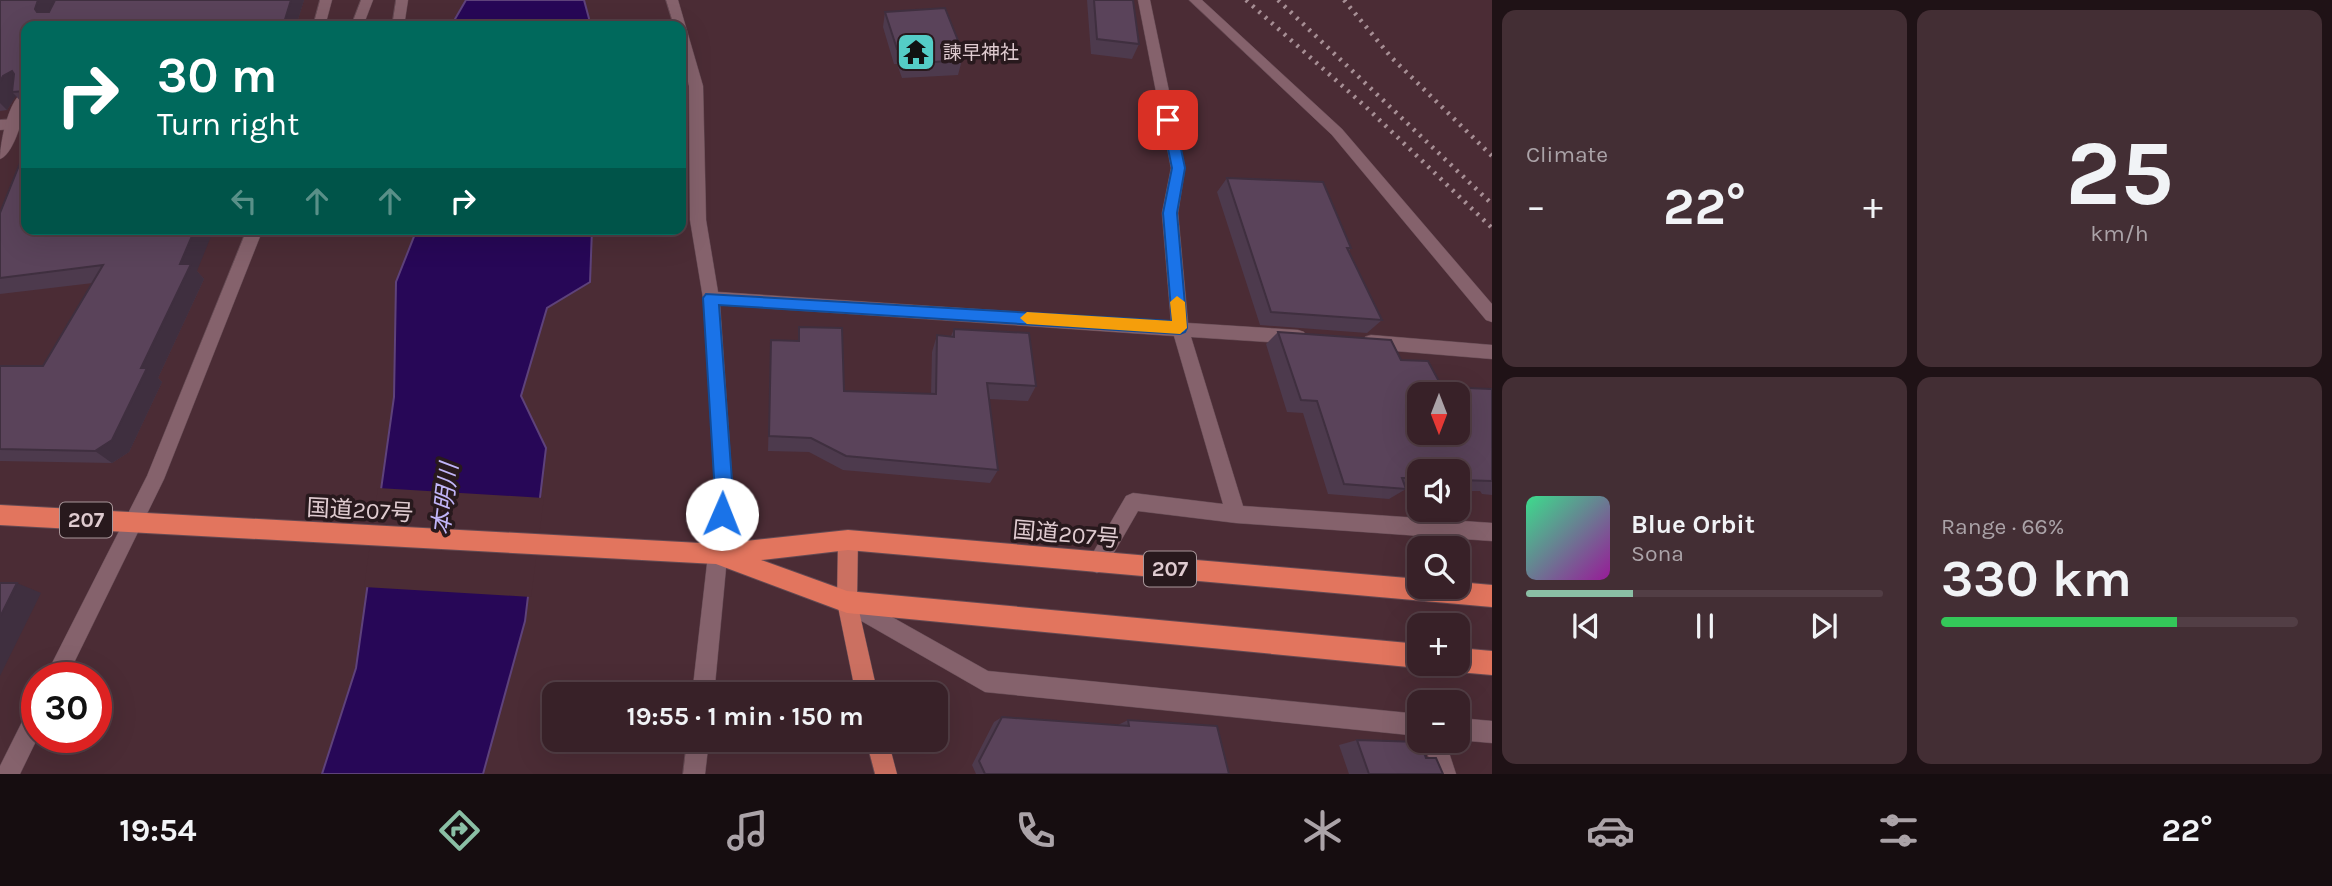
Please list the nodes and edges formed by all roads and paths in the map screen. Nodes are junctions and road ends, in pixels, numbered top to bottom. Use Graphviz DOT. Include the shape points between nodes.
graph roads {
  1 [pos="326,0"];
  2 [pos="368,0"];
  3 [pos="402,0"];
  4 [pos="672,0"];
  5 [pos="1144,0"];
  6 [pos="1195,0"];
  7 [pos="320,21"];
  8 [pos="359,21"];
  9 [pos="399,21"];
  10 [pos="678,21"];
  11 [pos="686,50"];
  12 [pos="21,106"];
  13 [pos="13,124"];
  14 [pos="0,154"];
  15 [pos="253,235"];
  16 [pos="711,298"];
  17 [pos="1492,315"];
  18 [pos="1180,328"];
  19 [pos="1315,338"];
  20 [pos="1356,341"];
  21 [pos="1492,352"];
  22 [pos="1236,514"];
  23 [pos="0,515"];
  24 [pos="132,523"];
  25 [pos="1492,532"];
  26 [pos="848,540"];
  27 [pos="709,554"];
  28 [pos="1097,563"];
  29 [pos="1492,596"];
  30 [pos="847,602"];
  31 [pos="1407,655"];
  32 [pos="1470,661"];
  33 [pos="63,662"];
  34 [pos="1492,663"];
  35 [pos="704,682"];
  36 [pos="864,682"];
  37 [pos="1407,724"];
  38 [pos="1470,730"];
  39 [pos="1492,732"];
  40 [pos="21,748"];
  41 [pos="697,752"];
  42 [pos="880,752"];
  43 [pos="1438,753"];
  44 [pos="8,774"];
  45 [pos="694,774"];
  46 [pos="886,774"];
  47 [pos="1445,774"];
  1 -- 7 [label="street"];
  2 -- 8 [label="street"];
  3 -- 9 [label="street"];
  4 -- 10 [label="street"];
  5 -- 18 [label="street" via="1178,168 1170,213"];
  6 -- 17 [label="street" via="1337,132"];
  11 -- 16 [label="street" via="696,86 698,220"];
  12 -- 13 [label="street"];
  13 -- 14 [label="street"];
  15 -- 24 [label="street" via="155,479"];
  16 -- 18 [label="street"];
  16 -- 27 [label="street" via="724,494"];
  18 -- 19 [label="street"];
  18 -- 22 [label="street"];
  20 -- 21 [label="street"];
  22 -- 25 [label="street"];
  22 -- 28 [label="street" via="1133,502"];
  23 -- 24 [label="highway, 国道207号 / 207"];
  24 -- 27 [label="highway, 国道207号 / 207"];
  24 -- 33 [label="street"];
  26 -- 27 [label="highway, 国道207号 / 207"];
  26 -- 28 [label="highway, 国道207号 / 207"];
  26 -- 30 [label="main road"];
  27 -- 30 [label="highway, 国道207号 / 207"];
  27 -- 35 [label="street"];
  28 -- 29 [label="highway, 国道207号 / 207"];
  30 -- 31 [label="highway, 国道207号 / 207"];
  30 -- 36 [label="main road"];
  30 -- 37 [label="street" via="985,681"];
  32 -- 34 [label="highway"];
  38 -- 39 [label="street"];
  40 -- 44 [label="street"];
  41 -- 45 [label="street"];
  42 -- 46 [label="main road"];
  43 -- 47 [label="street"];
}
